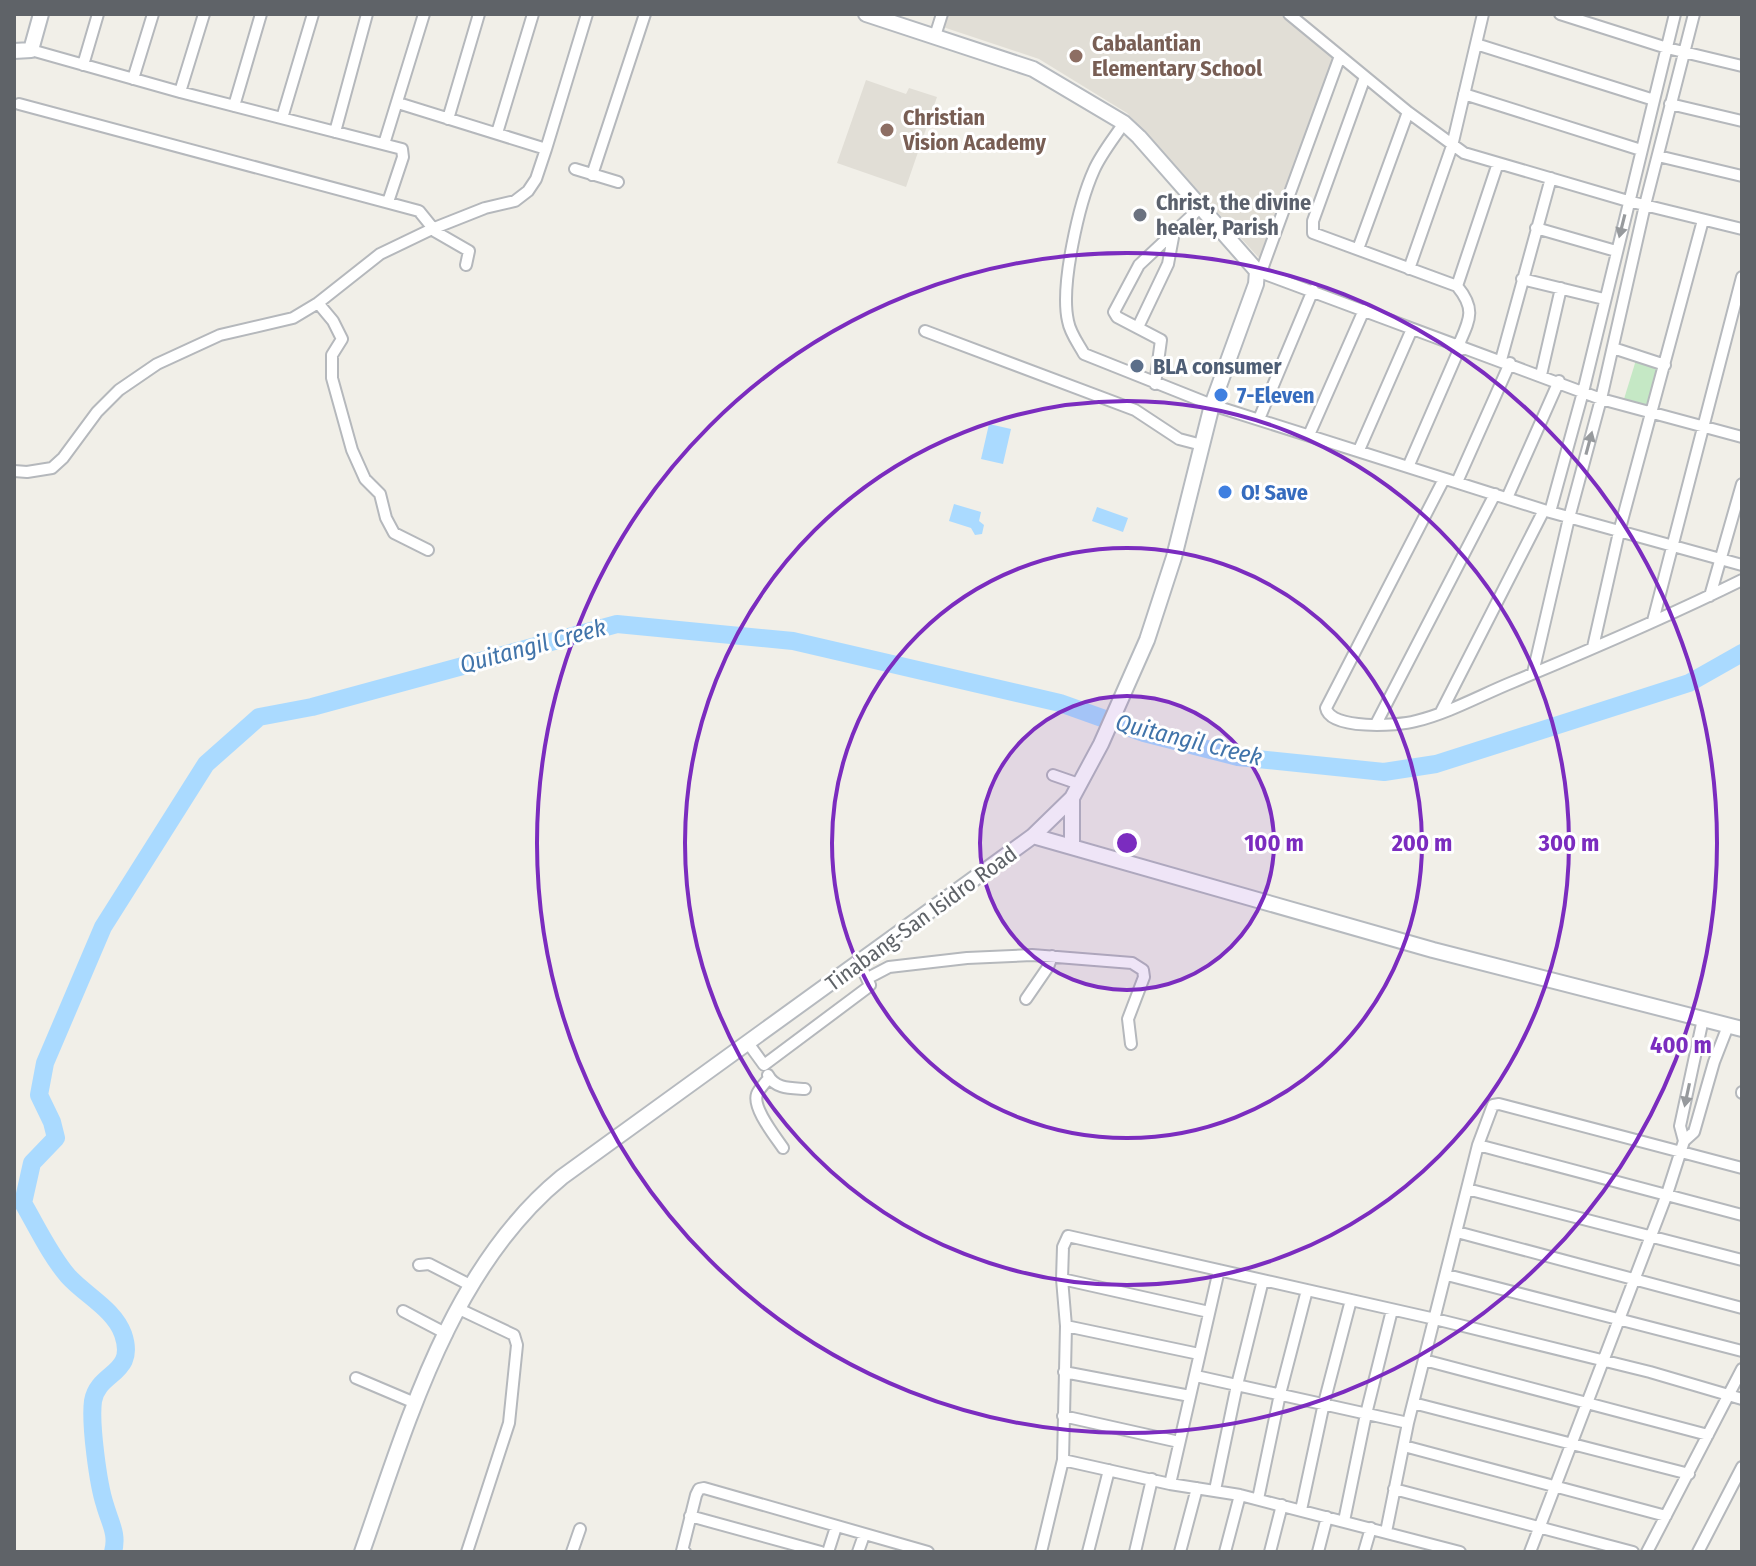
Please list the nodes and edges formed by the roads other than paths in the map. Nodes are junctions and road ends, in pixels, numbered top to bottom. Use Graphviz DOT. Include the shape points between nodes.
graph roads {
  1 [pos="98,14"];
  2 [pos="153,14"];
  3 [pos="204,14"];
  4 [pos="261,14"];
  5 [pos="313,14"];
  6 [pos="367,14"];
  7 [pos="424,14"];
  8 [pos="479,14"];
  9 [pos="533,14"];
  10 [pos="587,14"];
  11 [pos="645,14"];
  12 [pos="866,14"];
  13 [pos="942,14"];
  14 [pos="1289,14"];
  15 [pos="1483,14"];
  16 [pos="1560,14"];
  17 [pos="1675,14"];
  18 [pos="1694,14"];
  19 [pos="39,15"];
  20 [pos="883,17"];
  21 [pos="935,36"];
  22 [pos="1476,44"];
  23 [pos="1667,48"];
  24 [pos="31,50"];
  25 [pos="14,51"];
  26 [pos="1683,52"];
  27 [pos="1340,56"];
  28 [pos="83,65"];
  29 [pos="1742,66"];
  30 [pos="1365,77"];
  31 [pos="133,79"];
  32 [pos="180,92"];
  33 [pos="1464,94"];
  34 [pos="1654,100"];
  35 [pos="398,103"];
  36 [pos="19,104"];
  37 [pos="1670,104"];
  38 [pos="234,106"];
  39 [pos="1408,112"];
  40 [pos="282,118"];
  41 [pos="448,119"];
  42 [pos="1742,121"];
  43 [pos="1124,123"];
  44 [pos="335,132"];
  45 [pos="497,133"];
  46 [pos="384,144"];
  47 [pos="1452,146"];
  48 [pos="546,149"];
  49 [pos="1641,150"];
  50 [pos="1658,156"];
  51 [pos="1498,163"];
  52 [pos="575,169"];
  53 [pos="592,175"];
  54 [pos="1742,176"];
  55 [pos="1551,178"];
  56 [pos="618,182"];
  57 [pos="1628,201"];
  58 [pos="388,202"];
  59 [pos="1645,205"];
  60 [pos="1201,207"];
  61 [pos="1703,220"];
  62 [pos="1536,228"];
  63 [pos="432,229"];
  64 [pos="1742,229"];
  65 [pos="1174,232"];
  66 [pos="1358,249"];
  67 [pos="1616,251"];
  68 [pos="466,265"];
  69 [pos="1409,269"];
  70 [pos="1259,272"];
  71 [pos="1742,277"];
  72 [pos="1522,279"];
  73 [pos="1457,286"];
  74 [pos="1561,288"];
  75 [pos="1313,290"];
  76 [pos="1604,299"];
  77 [pos="318,303"];
  78 [pos="1364,310"];
  79 [pos="1138,327"];
  80 [pos="1412,329"];
  81 [pos="925,331"];
  82 [pos="1460,345"];
  83 [pos="1613,348"];
  84 [pos="1506,362"];
  85 [pos="1665,365"];
  86 [pos="1541,375"];
  87 [pos="1559,381"];
  88 [pos="1155,384"];
  89 [pos="1583,392"];
  90 [pos="1601,399"];
  91 [pos="1212,405"];
  92 [pos="1652,411"];
  93 [pos="1259,419"];
  94 [pos="1704,425"];
  95 [pos="1309,435"];
  96 [pos="1742,437"];
  97 [pos="1202,445"];
  98 [pos="1359,450"];
  99 [pos="1408,467"];
  100 [pos="14,471"];
  101 [pos="1444,479"];
  102 [pos="1457,482"];
  103 [pos="1742,484"];
  104 [pos="1495,494"];
  105 [pos="1507,498"];
  106 [pos="1547,511"];
  107 [pos="1569,518"];
  108 [pos="1619,532"];
  109 [pos="1672,546"];
  110 [pos="428,550"];
  111 [pos="1719,559"];
  112 [pos="1742,565"];
  113 [pos="1742,580"];
  114 [pos="1710,596"];
  115 [pos="1653,621"];
  116 [pos="1593,647"];
  117 [pos="1533,673"];
  118 [pos="1441,712"];
  119 [pos="1376,724"];
  120 [pos="1053,775"];
  121 [pos="1076,791"];
  122 [pos="1033,836"];
  123 [pos="1072,846"];
  124 [pos="1052,956"];
  125 [pos="859,962"];
  126 [pos="868,978"];
  127 [pos="1026,999"];
  128 [pos="1703,1019"];
  129 [pos="1735,1028"];
  130 [pos="748,1043"];
  131 [pos="1131,1044"];
  132 [pos="764,1065"];
  133 [pos="769,1078"];
  134 [pos="805,1089"];
  135 [pos="1684,1141"];
  136 [pos="1478,1145"];
  137 [pos="783,1148"];
  138 [pos="1681,1153"];
  139 [pos="1742,1168"];
  140 [pos="1467,1189"];
  141 [pos="1667,1194"];
  142 [pos="1742,1215"];
  143 [pos="1457,1232"];
  144 [pos="1651,1236"];
  145 [pos="1742,1260"];
  146 [pos="419,1265"];
  147 [pos="1219,1270"];
  148 [pos="1447,1275"];
  149 [pos="1634,1278"];
  150 [pos="1062,1279"];
  151 [pos="1263,1280"];
  152 [pos="472,1286"];
  153 [pos="1307,1290"];
  154 [pos="1351,1300"];
  155 [pos="457,1308"];
  156 [pos="1742,1308"];
  157 [pos="1392,1310"];
  158 [pos="403,1311"];
  159 [pos="1209,1312"];
  160 [pos="1435,1319"];
  161 [pos="1618,1319"];
  162 [pos="1066,1326"];
  163 [pos="447,1334"];
  164 [pos="1742,1351"];
  165 [pos="1199,1354"];
  166 [pos="1424,1360"];
  167 [pos="1604,1361"];
  168 [pos="1742,1369"];
  169 [pos="1064,1372"];
  170 [pos="1196,1376"];
  171 [pos="356,1378"];
  172 [pos="1237,1385"];
  173 [pos="1280,1394"];
  174 [pos="1728,1394"];
  175 [pos="1190,1396"];
  176 [pos="1742,1399"];
  177 [pos="1586,1401"];
  178 [pos="415,1403"];
  179 [pos="1324,1403"];
  180 [pos="1413,1403"];
  181 [pos="1366,1414"];
  182 [pos="1063,1416"];
  183 [pos="1408,1423"];
  184 [pos="1708,1435"];
  185 [pos="1179,1442"];
  186 [pos="1570,1444"];
  187 [pos="1404,1446"];
  188 [pos="1063,1460"];
  189 [pos="1742,1467"];
  190 [pos="1109,1470"];
  191 [pos="1689,1474"];
  192 [pos="1152,1479"];
  193 [pos="1170,1484"];
  194 [pos="1555,1486"];
  195 [pos="1197,1488"];
  196 [pos="1394,1489"];
  197 [pos="1215,1490"];
  198 [pos="1240,1495"];
  199 [pos="1258,1499"];
  200 [pos="1282,1505"];
  201 [pos="1301,1510"];
  202 [pos="690,1516"];
  203 [pos="1666,1516"];
  204 [pos="1327,1517"];
  205 [pos="1344,1521"];
  206 [pos="836,1527"];
  207 [pos="1540,1527"];
  208 [pos="1371,1528"];
  209 [pos="580,1529"];
  210 [pos="1386,1532"];
  211 [pos="864,1535"];
  212 [pos="362,1552"];
  213 [pos="467,1552"];
  214 [pos="572,1552"];
  215 [pos="685,1552"];
  216 [pos="821,1552"];
  217 [pos="828,1552"];
  218 [pos="858,1552"];
  219 [pos="928,1552"];
  220 [pos="1041,1552"];
  221 [pos="1088,1552"];
  222 [pos="1135,1552"];
  223 [pos="1180,1552"];
  224 [pos="1225,1552"];
  225 [pos="1270,1552"];
  226 [pos="1318,1552"];
  227 [pos="1364,1552"];
  228 [pos="1460,1552"];
  229 [pos="1530,1552"];
  230 [pos="1633,1552"];
  231 [pos="1647,1552"];
  232 [pos="1698,1552"];
  1 -- 28 [label="street"];
  2 -- 31 [label="street"];
  3 -- 32 [label="street"];
  4 -- 38 [label="street"];
  5 -- 40 [label="street"];
  6 -- 44 [label="street"];
  7 -- 35 [label="street"];
  8 -- 41 [label="street"];
  9 -- 45 [label="street"];
  10 -- 48 [label="street"];
  11 -- 53 [label="street"];
  12 -- 20 [label="street"];
  13 -- 21 [label="street"];
  14 -- 27 [label="street"];
  15 -- 22 [label="street"];
  16 -- 23 [label="street"];
  17 -- 23 [label="street"];
  18 -- 26 [label="street"];
  19 -- 24 [label="street"];
  20 -- 21 [label="street"];
  21 -- 43 [label="street" via="1033,69"];
  22 -- 33 [label="street"];
  22 -- 34 [label="street"];
  23 -- 26 [label="street"];
  23 -- 34 [label="street"];
  24 -- 25 [label="street"];
  24 -- 28 [label="street"];
  26 -- 29 [label="street"];
  26 -- 37 [label="street"];
  27 -- 30 [label="street"];
  27 -- 70 [label="street"];
  28 -- 31 [label="street"];
  30 -- 39 [label="street"];
  30 -- 66 [label="street" via="1312,227 1320,237"];
  31 -- 32 [label="street"];
  32 -- 38 [label="street"];
  33 -- 47 [label="street"];
  33 -- 49 [label="street"];
  34 -- 49 [label="street"];
  35 -- 41 [label="street"];
  35 -- 46 [label="street"];
  36 -- 58 [label="street"];
  37 -- 42 [label="street"];
  37 -- 50 [label="street"];
  38 -- 40 [label="street"];
  39 -- 47 [label="street"];
  39 -- 66 [label="street"];
  40 -- 44 [label="street"];
  41 -- 45 [label="street"];
  43 -- 60 [label="street"];
  43 -- 88 [label="street" via="1087,186 1066,291 1068,320 1084,354"];
  44 -- 46 [label="street"];
  45 -- 48 [label="street"];
  46 -- 58 [label="street" via="402,149 403,157"];
  47 -- 51 [label="street"];
  47 -- 69 [label="street"];
  48 -- 63 [label="street" via="536,179 515,201"];
  49 -- 57 [label="street"];
  50 -- 54 [label="street"];
  50 -- 59 [label="street"];
  51 -- 55 [label="street"];
  51 -- 73 [label="street"];
  52 -- 53 [label="street"];
  53 -- 56 [label="street"];
  55 -- 57 [label="street"];
  55 -- 62 [label="street"];
  57 -- 59 [label="street"];
  57 -- 67 [label="street, one-way"];
  58 -- 63 [label="street" via="419,211"];
  59 -- 61 [label="street"];
  59 -- 83 [label="street"];
  60 -- 65 [label="street"];
  60 -- 70 [label="street"];
  61 -- 64 [label="street"];
  61 -- 85 [label="street"];
  62 -- 67 [label="street"];
  62 -- 72 [label="street"];
  63 -- 68 [label="street" via="469,251"];
  63 -- 77 [label="street" via="380,254"];
  65 -- 79 [label="street" via="1168,264"];
  65 -- 79 [label="street" via="1139,265 1114,312"];
  66 -- 69 [label="street"];
  67 -- 76 [label="street"];
  69 -- 73 [label="street"];
  70 -- 75 [label="street"];
  70 -- 91 [label="street"];
  71 -- 94 [label="street"];
  72 -- 74 [label="street"];
  72 -- 84 [label="street"];
  73 -- 82 [label="street" via="1471,314"];
  74 -- 76 [label="street"];
  74 -- 86 [label="street"];
  75 -- 78 [label="street"];
  75 -- 93 [label="street"];
  76 -- 89 [label="street"];
  77 -- 100 [label="street" via="280,322 220,335 157,364 119,390 52,468"];
  77 -- 110 [label="street" via="342,339 332,355 332,378 360,469 380,494 394,533"];
  78 -- 80 [label="street"];
  78 -- 95 [label="street"];
  79 -- 88 [label="street" via="1161,340"];
  80 -- 82 [label="street"];
  80 -- 98 [label="street"];
  81 -- 97 [label="street" via="1135,410 1179,439"];
  82 -- 84 [label="street"];
  82 -- 99 [label="street"];
  83 -- 85 [label="street"];
  83 -- 90 [label="street"];
  84 -- 86 [label="street"];
  84 -- 102 [label="street"];
  85 -- 92 [label="street"];
  86 -- 87 [label="street"];
  87 -- 89 [label="street"];
  87 -- 105 [label="street"];
  88 -- 91 [label="street"];
  89 -- 90 [label="street"];
  89 -- 106 [label="street"];
  90 -- 92 [label="street"];
  107 -- 90 [label="street, one-way"];
  91 -- 93 [label="street"];
  91 -- 97 [label="street"];
  92 -- 94 [label="street"];
  92 -- 108 [label="street"];
  93 -- 95 [label="street"];
  94 -- 96 [label="street"];
  94 -- 109 [label="street"];
  95 -- 98 [label="street"];
  97 -- 121 [label="street" via="1147,640"];
  98 -- 99 [label="street"];
  99 -- 101 [label="street"];
  101 -- 102 [label="street"];
  101 -- 119 [label="street" via="1326,708 1333,719"];
  102 -- 104 [label="street"];
  103 -- 111 [label="street"];
  104 -- 105 [label="street"];
  104 -- 119 [label="street"];
  105 -- 106 [label="street"];
  106 -- 107 [label="street"];
  106 -- 118 [label="street"];
  107 -- 108 [label="street"];
  107 -- 117 [label="street"];
  108 -- 109 [label="street"];
  108 -- 116 [label="street"];
  109 -- 111 [label="street"];
  109 -- 115 [label="street"];
  111 -- 112 [label="street"];
  111 -- 114 [label="street"];
  113 -- 114 [label="street"];
  114 -- 115 [label="street"];
  115 -- 116 [label="street"];
  116 -- 117 [label="street"];
  117 -- 118 [label="street"];
  118 -- 119 [label="street" via="1416,721"];
  120 -- 121 [label="street"];
  121 -- 122 [label="street"];
  121 -- 123 [label="street"];
  122 -- 123 [label="street, Tinabang-San Isidro Road"];
  122 -- 125 [label="street, Tinabang-San Isidro Road"];
  123 -- 128 [label="street, Tinabang-San Isidro Road" via="1433,950"];
  124 -- 126 [label="street" via="912,963"];
  124 -- 127 [label="street"];
  124 -- 131 [label="street" via="1132,963 1143,970 1143,984 1128,1019"];
  125 -- 126 [label="street"];
  125 -- 130 [label="street, Tinabang-San Isidro Road"];
  126 -- 132 [label="street" via="867,988"];
  128 -- 129 [label="street, Tinabang-San Isidro Road"];
  128 -- 135 [label="street, one-way" via="1680,1126"];
  129 -- 135 [label="street" via="1714,1062 1694,1132"];
  130 -- 132 [label="street"];
  130 -- 152 [label="street, Tinabang-San Isidro Road" via="541,1194 513,1223"];
  132 -- 133 [label="street"];
  133 -- 134 [label="street" via="779,1086"];
  133 -- 137 [label="street" via="757,1102"];
  135 -- 138 [label="street"];
  136 -- 138 [label="street" via="1491,1109 1499,1104"];
  136 -- 140 [label="street"];
  136 -- 141 [label="street"];
  138 -- 139 [label="street"];
  138 -- 141 [label="street"];
  140 -- 143 [label="street"];
  140 -- 144 [label="street"];
  141 -- 142 [label="street"];
  141 -- 144 [label="street"];
  143 -- 148 [label="street"];
  143 -- 149 [label="street"];
  144 -- 145 [label="street"];
  144 -- 149 [label="street"];
  146 -- 152 [label="street" via="429,1264"];
  147 -- 150 [label="street" via="1072,1235 1064,1241"];
  147 -- 151 [label="street"];
  147 -- 159 [label="street"];
  148 -- 160 [label="street"];
  148 -- 161 [label="street"];
  149 -- 156 [label="street"];
  149 -- 161 [label="street"];
  150 -- 159 [label="street"];
  150 -- 162 [label="street"];
  151 -- 153 [label="street"];
  151 -- 172 [label="street"];
  152 -- 155 [label="street, Tinabang-San Isidro Road"];
  153 -- 154 [label="street"];
  153 -- 173 [label="street"];
  154 -- 157 [label="street"];
  154 -- 179 [label="street"];
  155 -- 163 [label="street, Tinabang-San Isidro Road"];
  155 -- 213 [label="street" via="514,1335 517,1345 509,1423"];
  157 -- 160 [label="street"];
  157 -- 181 [label="street"];
  158 -- 163 [label="street"];
  159 -- 165 [label="street"];
  160 -- 166 [label="street"];
  160 -- 167 [label="street"];
  161 -- 164 [label="street"];
  161 -- 167 [label="street"];
  162 -- 165 [label="street"];
  162 -- 169 [label="street"];
  163 -- 178 [label="street, Tinabang-San Isidro Road"];
  165 -- 170 [label="street"];
  166 -- 177 [label="street"];
  166 -- 180 [label="street"];
  167 -- 174 [label="street"];
  167 -- 177 [label="street"];
  168 -- 174 [label="street"];
  169 -- 175 [label="street"];
  169 -- 182 [label="street"];
  170 -- 172 [label="street"];
  170 -- 175 [label="street"];
  171 -- 178 [label="street"];
  172 -- 173 [label="street"];
  172 -- 197 [label="street"];
  173 -- 179 [label="street"];
  173 -- 199 [label="street"];
  174 -- 176 [label="street"];
  174 -- 184 [label="street"];
  175 -- 185 [label="street"];
  177 -- 184 [label="street"];
  177 -- 186 [label="street"];
  178 -- 212 [label="street, Tinabang-San Isidro Road"];
  179 -- 181 [label="street"];
  179 -- 201 [label="street"];
  180 -- 183 [label="street"];
  180 -- 186 [label="street"];
  181 -- 183 [label="street"];
  181 -- 205 [label="street"];
  182 -- 185 [label="street"];
  182 -- 188 [label="street"];
  183 -- 187 [label="street"];
  184 -- 191 [label="street"];
  185 -- 193 [label="street"];
  186 -- 191 [label="street"];
  186 -- 194 [label="street"];
  187 -- 194 [label="street"];
  187 -- 196 [label="street"];
  188 -- 190 [label="street"];
  188 -- 220 [label="street"];
  189 -- 232 [label="street"];
  190 -- 192 [label="street"];
  190 -- 221 [label="street"];
  191 -- 203 [label="street"];
  192 -- 193 [label="street"];
  192 -- 222 [label="street"];
  193 -- 195 [label="street"];
  194 -- 203 [label="street"];
  194 -- 207 [label="street"];
  195 -- 197 [label="street"];
  195 -- 223 [label="street"];
  196 -- 207 [label="street"];
  196 -- 210 [label="street"];
  197 -- 198 [label="street"];
  198 -- 199 [label="street"];
  198 -- 224 [label="street"];
  199 -- 200 [label="street"];
  200 -- 201 [label="street"];
  200 -- 225 [label="street"];
  201 -- 204 [label="street"];
  202 -- 206 [label="street" via="698,1491 704,1488"];
  202 -- 215 [label="street"];
  202 -- 216 [label="street"];
  203 -- 231 [label="street"];
  204 -- 205 [label="street"];
  204 -- 226 [label="street"];
  205 -- 208 [label="street"];
  206 -- 211 [label="street"];
  206 -- 217 [label="street"];
  207 -- 229 [label="street"];
  207 -- 230 [label="street"];
  208 -- 210 [label="street"];
  208 -- 227 [label="street"];
  209 -- 214 [label="street"];
  210 -- 228 [label="street"];
  211 -- 218 [label="street"];
  211 -- 219 [label="street"];
}
